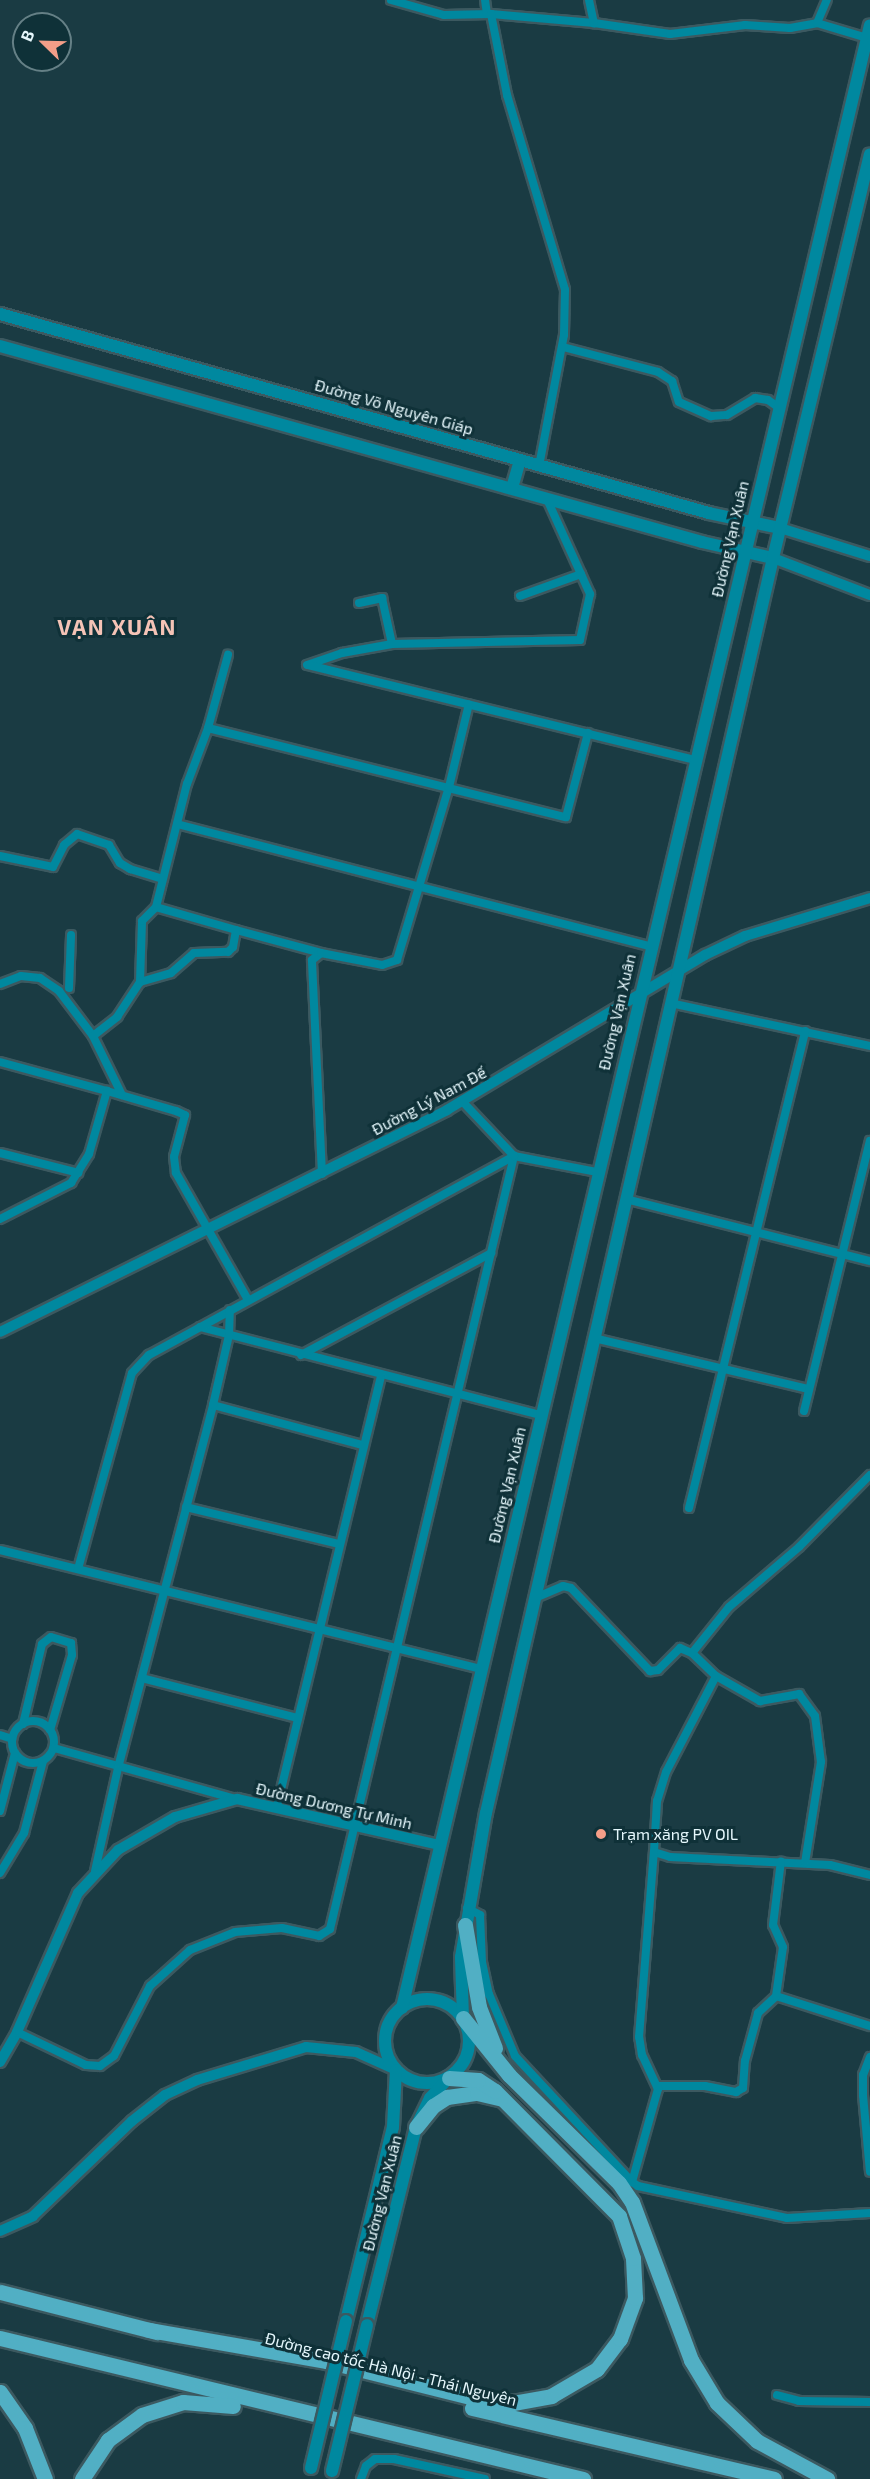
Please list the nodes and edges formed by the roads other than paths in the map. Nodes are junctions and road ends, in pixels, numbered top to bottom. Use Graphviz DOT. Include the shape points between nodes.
graph roads {
  1 [pos="391,0"];
  2 [pos="485,0"];
  3 [pos="589,0"];
  4 [pos="827,0"];
  5 [pos="489,14"];
  6 [pos="594,22"];
  7 [pos="817,23"];
  8 [pos="870,25"];
  9 [pos="867,38"];
  10 [pos="870,154"];
  11 [pos="0,314"];
  12 [pos="0,346"];
  13 [pos="562,347"];
  14 [pos="778,408"];
  15 [pos="520,460"];
  16 [pos="539,465"];
  17 [pos="512,488"];
  18 [pos="547,499"];
  19 [pos="751,522"];
  20 [pos="780,528"];
  21 [pos="744,552"];
  22 [pos="870,556"];
  23 [pos="773,558"];
  24 [pos="581,574"];
  25 [pos="870,595"];
  26 [pos="520,596"];
  27 [pos="359,603"];
  28 [pos="392,644"];
  29 [pos="228,655"];
  30 [pos="470,704"];
  31 [pos="208,728"];
  32 [pos="588,733"];
  33 [pos="694,760"];
  34 [pos="449,787"];
  35 [pos="177,824"];
  36 [pos="0,856"];
  37 [pos="163,879"];
  38 [pos="419,885"];
  39 [pos="870,898"];
  40 [pos="156,908"];
  41 [pos="236,930"];
  42 [pos="71,935"];
  43 [pos="650,946"];
  44 [pos="321,953"];
  45 [pos="678,970"];
  46 [pos="140,982"];
  47 [pos="0,984"];
  48 [pos="69,995"];
  49 [pos="638,996"];
  50 [pos="670,1003"];
  51 [pos="805,1031"];
  52 [pos="93,1036"];
  53 [pos="870,1046"];
  54 [pos="0,1062"];
  55 [pos="107,1091"];
  56 [pos="122,1095"];
  57 [pos="463,1102"];
  58 [pos="870,1141"];
  59 [pos="0,1153"];
  60 [pos="514,1156"];
  61 [pos="597,1172"];
  62 [pos="79,1173"];
  63 [pos="322,1174"];
  64 [pos="626,1199"];
  65 [pos="0,1219"];
  66 [pos="754,1229"];
  67 [pos="209,1231"];
  68 [pos="491,1253"];
  69 [pos="842,1254"];
  70 [pos="870,1260"];
  71 [pos="248,1300"];
  72 [pos="230,1310"];
  73 [pos="200,1327"];
  74 [pos="0,1332"];
  75 [pos="229,1335"];
  76 [pos="594,1338"];
  77 [pos="301,1355"];
  78 [pos="722,1368"];
  79 [pos="381,1377"];
  80 [pos="807,1389"];
  81 [pos="457,1396"];
  82 [pos="213,1405"];
  83 [pos="804,1412"];
  84 [pos="541,1415"];
  85 [pos="362,1445"];
  86 [pos="870,1475"];
  87 [pos="186,1507"];
  88 [pos="689,1508"];
  89 [pos="339,1544"];
  90 [pos="0,1550"];
  91 [pos="78,1569"];
  92 [pos="163,1590"];
  93 [pos="535,1598"];
  94 [pos="320,1629"];
  95 [pos="398,1649"];
  96 [pos="692,1653"];
  97 [pos="482,1669"];
  98 [pos="716,1676"];
  99 [pos="142,1678"];
  100 [pos="298,1718"];
  101 [pos="23,1724"];
  102 [pos="50,1730"];
  103 [pos="0,1735"];
  104 [pos="12,1739"];
  105 [pos="54,1748"];
  106 [pos="15,1753"];
  107 [pos="43,1761"];
  108 [pos="119,1764"];
  109 [pos="237,1799"];
  110 [pos="277,1806"];
  111 [pos="0,1811"];
  112 [pos="356,1825"];
  113 [pos="440,1845"];
  114 [pos="654,1852"];
  115 [pos="781,1861"];
  116 [pos="805,1863"];
  117 [pos="95,1870"];
  118 [pos="0,1873"];
  119 [pos="870,1875"];
  120 [pos="467,1908"];
  121 [pos="465,1925"];
  122 [pos="776,1996"];
  123 [pos="402,2008"];
  124 [pos="463,2018"];
  125 [pos="870,2026"];
  126 [pos="17,2032"];
  127 [pos="870,2057"];
  128 [pos="0,2062"];
  129 [pos="396,2070"];
  130 [pos="509,2075"];
  131 [pos="448,2078"];
  132 [pos="657,2086"];
  133 [pos="503,2099"];
  134 [pos="416,2127"];
  135 [pos="870,2172"];
  136 [pos="632,2181"];
  137 [pos="870,2213"];
  138 [pos="0,2230"];
  139 [pos="0,2292"];
  140 [pos="149,2330"];
  141 [pos="0,2338"];
  142 [pos="0,2392"];
  143 [pos="777,2395"];
  144 [pos="870,2402"];
  145 [pos="310,2473"];
  146 [pos="332,2475"];
  147 [pos="45,2479"];
  148 [pos="82,2479"];
  149 [pos="361,2479"];
  150 [pos="485,2479"];
  151 [pos="541,2479"];
  152 [pos="583,2479"];
  153 [pos="774,2479"];
  154 [pos="827,2479"];
  1 -- 5 [label="street" via="430,13"];
  2 -- 5 [label="street"];
  3 -- 6 [label="street"];
  4 -- 7 [label="street"];
  5 -- 6 [label="street"];
  5 -- 13 [label="street" via="507,94 565,291"];
  6 -- 7 [label="street" via="680,34 733,26 790,28"];
  7 -- 9 [label="street"];
  8 -- 9 [label="main road, Đường Vạn Xuân"];
  9 -- 14 [label="main road, Đường Vạn Xuân"];
  10 -- 20 [label="main road"];
  11 -- 15 [label="main road, Đường Võ Nguyên Giáp"];
  12 -- 17 [label="main road"];
  13 -- 14 [label="street" via="658,372 672,381 679,402 711,416 727,415 755,398 768,400"];
  13 -- 16 [label="street"];
  14 -- 19 [label="main road, Đường Vạn Xuân"];
  15 -- 16 [label="main road, Đường Võ Nguyên Giáp"];
  15 -- 17 [label="main road"];
  16 -- 19 [label="main road, Đường Võ Nguyên Giáp"];
  17 -- 18 [label="main road"];
  18 -- 21 [label="main road"];
  18 -- 24 [label="street"];
  19 -- 20 [label="main road, Đường Võ Nguyên Giáp"];
  19 -- 21 [label="main road, Đường Vạn Xuân"];
  20 -- 22 [label="street"];
  20 -- 23 [label="main road"];
  21 -- 23 [label="main road"];
  21 -- 33 [label="main road, Đường Vạn Xuân"];
  23 -- 25 [label="street"];
  23 -- 45 [label="main road"];
  24 -- 26 [label="street"];
  24 -- 28 [label="street" via="590,594 580,640"];
  27 -- 28 [label="street" via="382,598"];
  28 -- 30 [label="street" via="342,653 307,665"];
  29 -- 31 [label="street"];
  30 -- 32 [label="street"];
  30 -- 34 [label="street"];
  31 -- 34 [label="street"];
  31 -- 35 [label="street"];
  32 -- 33 [label="street"];
  32 -- 34 [label="street" via="566,816"];
  33 -- 43 [label="main road, Đường Vạn Xuân"];
  34 -- 38 [label="street"];
  35 -- 37 [label="street"];
  35 -- 38 [label="street"];
  36 -- 37 [label="street" via="53,867 64,845 77,834 109,845 120,863 130,869"];
  37 -- 40 [label="street"];
  38 -- 43 [label="street"];
  38 -- 44 [label="street" via="400,954 393,963 382,965"];
  39 -- 45 [label="street, Đường Lý Nam Đế" via="745,936"];
  40 -- 41 [label="street"];
  40 -- 46 [label="street" via="142,921"];
  41 -- 44 [label="street"];
  41 -- 46 [label="street" via="230,951 194,953 171,973"];
  42 -- 48 [label="street"];
  43 -- 49 [label="main road, Đường Vạn Xuân"];
  44 -- 63 [label="street" via="312,960 312,1021"];
  45 -- 49 [label="street, Đường Lý Nam Đế"];
  45 -- 50 [label="main road"];
  46 -- 52 [label="street" via="117,1017"];
  47 -- 48 [label="street" via="21,976 40,978"];
  48 -- 52 [label="street"];
  49 -- 57 [label="street, Đường Lý Nam Đế"];
  49 -- 61 [label="main road, Đường Vạn Xuân"];
  50 -- 51 [label="street"];
  50 -- 64 [label="main road"];
  51 -- 53 [label="street"];
  51 -- 66 [label="street"];
  52 -- 56 [label="street"];
  54 -- 55 [label="street"];
  55 -- 56 [label="street"];
  55 -- 62 [label="street" via="89,1154"];
  56 -- 67 [label="street" via="185,1115 174,1166"];
  57 -- 60 [label="street"];
  57 -- 63 [label="street, Đường Lý Nam Đế"];
  58 -- 69 [label="street"];
  59 -- 62 [label="street"];
  60 -- 61 [label="street"];
  60 -- 68 [label="street"];
  60 -- 71 [label="street"];
  61 -- 84 [label="main road, Đường Vạn Xuân"];
  62 -- 65 [label="street" via="61,1191"];
  63 -- 67 [label="street, Đường Lý Nam Đế"];
  64 -- 66 [label="street"];
  64 -- 76 [label="main road"];
  66 -- 69 [label="street"];
  66 -- 78 [label="street"];
  67 -- 71 [label="street"];
  67 -- 74 [label="street, Đường Lý Nam Đế"];
  68 -- 77 [label="street"];
  68 -- 81 [label="street"];
  69 -- 70 [label="street"];
  69 -- 80 [label="street"];
  71 -- 72 [label="street"];
  72 -- 73 [label="street"];
  72 -- 75 [label="street"];
  73 -- 75 [label="street"];
  73 -- 91 [label="street" via="149,1355 132,1373"];
  75 -- 77 [label="street"];
  75 -- 82 [label="street"];
  76 -- 78 [label="street"];
  76 -- 93 [label="main road"];
  77 -- 79 [label="street"];
  78 -- 80 [label="street"];
  78 -- 88 [label="street"];
  79 -- 81 [label="street"];
  79 -- 85 [label="street"];
  80 -- 83 [label="street"];
  81 -- 84 [label="street"];
  81 -- 95 [label="street"];
  82 -- 85 [label="street"];
  82 -- 87 [label="street"];
  84 -- 97 [label="main road, Đường Vạn Xuân"];
  85 -- 89 [label="street"];
  86 -- 96 [label="street" via="799,1547 735,1601"];
  87 -- 89 [label="street"];
  87 -- 92 [label="street"];
  89 -- 94 [label="street"];
  90 -- 91 [label="street"];
  91 -- 92 [label="street"];
  92 -- 94 [label="street"];
  92 -- 99 [label="street"];
  93 -- 96 [label="street" via="563,1586 571,1588 650,1671 658,1670 680,1648"];
  93 -- 120 [label="main road"];
  94 -- 95 [label="street"];
  94 -- 100 [label="street"];
  95 -- 97 [label="street"];
  95 -- 112 [label="street"];
  96 -- 98 [label="street"];
  97 -- 113 [label="main road, Đường Vạn Xuân"];
  98 -- 114 [label="street" via="666,1772 657,1801"];
  98 -- 116 [label="street" via="760,1701 800,1694 815,1716 821,1762"];
  99 -- 100 [label="street"];
  99 -- 108 [label="street"];
  100 -- 110 [label="street"];
  101 -- 102 [label="street" via="41,1722"];
  101 -- 102 [label="street" via="42,1644 51,1637 71,1643 72,1655"];
  101 -- 104 [label="street"];
  102 -- 105 [label="street"];
  103 -- 104 [label="street"];
  104 -- 106 [label="street"];
  105 -- 107 [label="street"];
  105 -- 108 [label="street"];
  106 -- 107 [label="street" via="24,1762"];
  106 -- 111 [label="street"];
  107 -- 118 [label="street" via="24,1833"];
  108 -- 109 [label="street"];
  108 -- 117 [label="street"];
  109 -- 110 [label="street, Đường Dương Tự Minh"];
  109 -- 117 [label="street, Đường Dương Tự Minh" via="165,1822 118,1850"];
  110 -- 112 [label="street, Đường Dương Tự Minh"];
  112 -- 113 [label="street, Đường Dương Tự Minh"];
  112 -- 126 [label="street" via="330,1929 325,1934 282,1928 235,1932 190,1950 150,1986 114,2056 100,2066 86,2066"];
  113 -- 123 [label="main road, Đường Vạn Xuân"];
  114 -- 115 [label="street" via="670,1857"];
  114 -- 132 [label="street" via="639,2037 642,2055"];
  115 -- 116 [label="street"];
  115 -- 122 [label="street" via="773,1925 783,1947"];
  116 -- 119 [label="street"];
  117 -- 126 [label="street, Đường Dương Tự Minh" via="66,1913"];
  120 -- 121 [label="main road"];
  120 -- 136 [label="street" via="480,1915 482,1962 489,1994 515,2055"];
  121 -- 124 [label="main road" via="461,1957"];
  121 -- 130 [label="highway" via="479,2007"];
  122 -- 125 [label="street"];
  122 -- 132 [label="street" via="758,2013 740,2091"];
  123 -- 124 [label="main road" via="428,1998 454,2007"];
  123 -- 129 [label="main road" via="389,2023 385,2044"];
  124 -- 130 [label="highway"];
  124 -- 131 [label="main road" via="469,2037 467,2057"];
  126 -- 128 [label="street, Đường Dương Tự Minh"];
  127 -- 135 [label="street" via="863,2074 862,2096"];
  129 -- 131 [label="main road" via="421,2083"];
  129 -- 138 [label="street" via="356,2052 306,2047 196,2080 165,2095 132,2121 33,2216"];
  129 -- 145 [label="main road, Đường Vạn Xuân, bridge" via="393,2127"];
  130 -- 154 [label="highway" via="619,2183 632,2202 692,2360 717,2403 757,2440"];
  131 -- 133 [label="highway" via="478,2080"];
  131 -- 134 [label="main road, Đường Vạn Xuân" via="430,2098"];
  132 -- 136 [label="street" via="655,2111"];
  133 -- 134 [label="highway" via="477,2093 447,2097 433,2106"];
  133 -- 140 [label="highway" via="604,2196 619,2216 628,2238 635,2276 630,2317 610,2355 578,2382 533,2400 490,2402 327,2361"];
  134 -- 146 [label="main road, Đường Vạn Xuân, bridge"];
  136 -- 137 [label="street" via="638,2186 788,2218"];
  139 -- 140 [label="highway, Đường cao tốc Hà Nội - Thái Nguyên"];
  140 -- 153 [label="highway, Đường cao tốc Hà Nội - Thái Nguyên"];
  141 -- 152 [label="highway"];
  142 -- 147 [label="highway" via="25,2428"];
  143 -- 144 [label="street" via="799,2401"];
  148 -- 151 [label="highway" via="98,2450 130,2421 167,2406 198,2401 225,2404"];
  149 -- 150 [label="street" via="366,2466 375,2459"];
}
